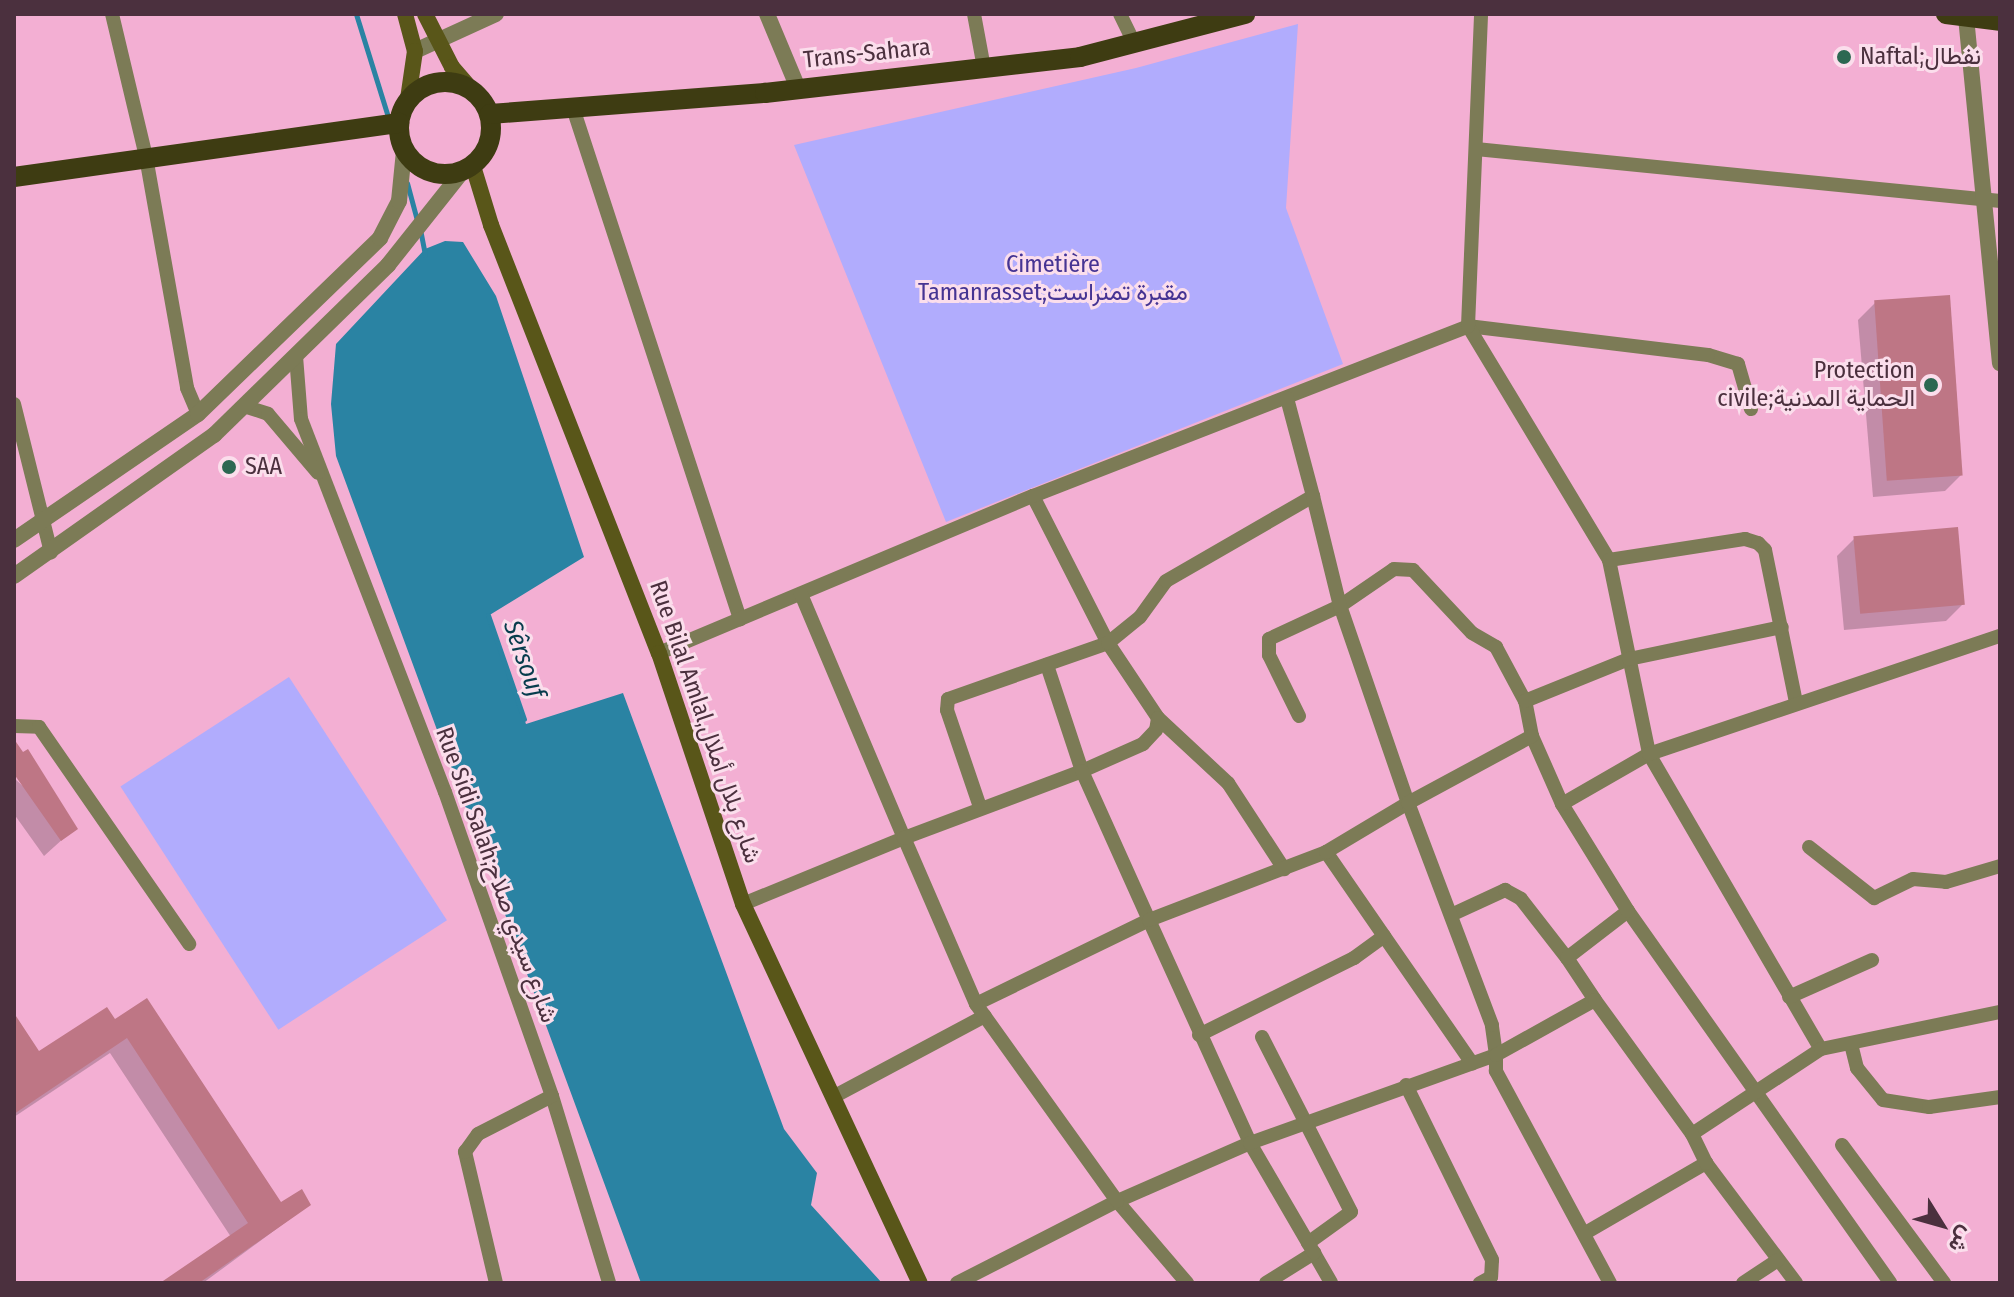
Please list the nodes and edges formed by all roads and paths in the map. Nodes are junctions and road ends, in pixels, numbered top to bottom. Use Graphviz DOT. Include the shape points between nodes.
graph roads {
  1 [pos="112,14"];
  2 [pos="405,14"];
  3 [pos="425,14"];
  4 [pos="496,14"];
  5 [pos="767,14"];
  6 [pos="974,14"];
  7 [pos="1120,14"];
  8 [pos="1481,14"];
  9 [pos="1238,15"];
  10 [pos="1956,15"];
  11 [pos="2000,21"];
  12 [pos="438,42"];
  13 [pos="1134,43"];
  14 [pos="415,51"];
  15 [pos="984,68"];
  16 [pos="798,88"];
  17 [pos="473,91"];
  18 [pos="408,99"];
  19 [pos="573,108"];
  20 [pos="490,114"];
  21 [pos="399,123"];
  22 [pos="1476,149"];
  23 [pos="404,151"];
  24 [pos="146,157"];
  25 [pos="468,169"];
  26 [pos="14,177"];
  27 [pos="1982,199"];
  28 [pos="2000,201"];
  29 [pos="1468,326"];
  30 [pos="296,356"];
  31 [pos="2000,363"];
  32 [pos="1287,398"];
  33 [pos="14,404"];
  34 [pos="244,406"];
  35 [pos="1751,409"];
  36 [pos="198,414"];
  37 [pos="328,486"];
  38 [pos="1033,496"];
  39 [pos="1313,496"];
  40 [pos="42,520"];
  41 [pos="14,540"];
  42 [pos="51,552"];
  43 [pos="1609,560"];
  44 [pos="14,576"];
  45 [pos="801,594"];
  46 [pos="1340,606"];
  47 [pos="740,619"];
  48 [pos="1782,627"];
  49 [pos="2000,636"];
  50 [pos="1108,643"];
  51 [pos="659,653"];
  52 [pos="1629,659"];
  53 [pos="1047,665"];
  54 [pos="1525,701"];
  55 [pos="1796,702"];
  56 [pos="1299,716"];
  57 [pos="1158,718"];
  58 [pos="14,726"];
  59 [pos="1532,736"];
  60 [pos="1649,754"];
  61 [pos="1082,771"];
  62 [pos="1408,803"];
  63 [pos="1562,804"];
  64 [pos="980,807"];
  65 [pos="904,838"];
  66 [pos="1809,847"];
  67 [pos="1326,852"];
  68 [pos="2000,866"];
  69 [pos="1284,869"];
  70 [pos="743,904"];
  71 [pos="1628,911"];
  72 [pos="1451,915"];
  73 [pos="1149,920"];
  74 [pos="1384,936"];
  75 [pos="189,944"];
  76 [pos="1567,958"];
  77 [pos="1872,960"];
  78 [pos="1789,997"];
  79 [pos="1595,1000"];
  80 [pos="981,1010"];
  81 [pos="2000,1012"];
  82 [pos="1199,1035"];
  83 [pos="1262,1037"];
  84 [pos="1851,1044"];
  85 [pos="1821,1049"];
  86 [pos="1496,1055"];
  87 [pos="1472,1063"];
  88 [pos="1406,1085"];
  89 [pos="1756,1092"];
  90 [pos="552,1096"];
  91 [pos="833,1097"];
  92 [pos="2000,1097"];
  93 [pos="1303,1120"];
  94 [pos="1692,1134"];
  95 [pos="1250,1143"];
  96 [pos="1842,1145"];
  97 [pos="1706,1163"];
  98 [pos="1117,1201"];
  99 [pos="1587,1232"];
  100 [pos="1311,1248"];
  101 [pos="1778,1260"];
  102 [pos="496,1283"];
  103 [pos="609,1283"];
  104 [pos="920,1283"];
  105 [pos="957,1283"];
  106 [pos="1187,1283"];
  107 [pos="1266,1283"];
  108 [pos="1331,1283"];
  109 [pos="1480,1283"];
  110 [pos="1610,1283"];
  111 [pos="1743,1283"];
  112 [pos="1796,1283"];
  113 [pos="1890,1283"];
  114 [pos="1944,1283"];
  1 -- 24 [label="street"];
  2 -- 14 [label="main road"];
  3 -- 12 [label="main road"];
  4 -- 12 [label="street"];
  5 -- 16 [label="street"];
  6 -- 15 [label="street"];
  7 -- 13 [label="street"];
  8 -- 22 [label="street"];
  9 -- 13 [label="main road, Trans-Sahara"];
  10 -- 11 [label="main road"];
  10 -- 27 [label="street"];
  12 -- 14 [label="street"];
  12 -- 17 [label="main road"];
  13 -- 15 [label="main road, Trans-Sahara" via="1080,57"];
  14 -- 18 [label="main road"];
  15 -- 16 [label="main road, Trans-Sahara"];
  16 -- 19 [label="main road, Trans-Sahara"];
  17 -- 18 [label="main road" via="446,81 431,83"];
  17 -- 20 [label="main road"];
  18 -- 21 [label="main road"];
  19 -- 20 [label="main road, Trans-Sahara"];
  19 -- 47 [label="street"];
  20 -- 25 [label="main road" via="489,143"];
  21 -- 23 [label="main road"];
  21 -- 24 [label="main road"];
  22 -- 27 [label="street"];
  22 -- 29 [label="street"];
  23 -- 25 [label="main road" via="425,171"];
  23 -- 36 [label="street" via="399,201 380,238"];
  24 -- 26 [label="main road"];
  24 -- 36 [label="street" via="187,388"];
  25 -- 30 [label="street" via="396,257"];
  25 -- 51 [label="main road, Rue Bilal Amlal,شارع بلال أملال"];
  27 -- 28 [label="street"];
  27 -- 31 [label="street"];
  29 -- 32 [label="street"];
  29 -- 35 [label="street" via="1708,355 1738,364"];
  29 -- 43 [label="street"];
  30 -- 34 [label="street"];
  30 -- 37 [label="street, Rue Sidi Salah;شارع سيدي صلاح" via="301,419"];
  32 -- 38 [label="street"];
  32 -- 39 [label="street"];
  33 -- 40 [label="street"];
  34 -- 37 [label="street, Rue Sidi Salah;شارع سيدي صلاح" via="268,414"];
  34 -- 42 [label="street" via="193,452"];
  36 -- 40 [label="street"];
  37 -- 90 [label="street, Rue Sidi Salah;شارع سيدي صلاح" via="445,792"];
  38 -- 45 [label="street"];
  38 -- 50 [label="street"];
  39 -- 46 [label="street"];
  39 -- 50 [label="street" via="1166,581 1140,617"];
  40 -- 41 [label="street"];
  40 -- 42 [label="street"];
  42 -- 44 [label="street"];
  43 -- 48 [label="street" via="1745,539 1758,543 1765,550"];
  43 -- 52 [label="street"];
  45 -- 47 [label="street"];
  45 -- 65 [label="street"];
  46 -- 54 [label="street" via="1371,580 1394,569 1413,570 1472,633 1496,647"];
  46 -- 56 [label="street" via="1280,631 1267,645"];
  46 -- 62 [label="street"];
  47 -- 51 [label="street"];
  48 -- 52 [label="street"];
  48 -- 55 [label="street"];
  49 -- 55 [label="street"];
  50 -- 53 [label="street"];
  50 -- 57 [label="street"];
  51 -- 70 [label="main road, Rue Bilal Amlal,شارع بلال أملال"];
  52 -- 54 [label="street"];
  52 -- 60 [label="street"];
  53 -- 61 [label="street"];
  53 -- 64 [label="street" via="948,699 947,710"];
  54 -- 59 [label="street"];
  55 -- 60 [label="street"];
  57 -- 61 [label="street" via="1156,730 1143,744"];
  57 -- 69 [label="street" via="1228,783"];
  58 -- 75 [label="street" via="39,727"];
  59 -- 62 [label="street"];
  59 -- 63 [label="street"];
  60 -- 63 [label="street"];
  60 -- 78 [label="street"];
  61 -- 64 [label="street"];
  61 -- 73 [label="street"];
  62 -- 67 [label="street"];
  62 -- 72 [label="street"];
  63 -- 71 [label="street"];
  64 -- 65 [label="street"];
  65 -- 70 [label="street"];
  65 -- 80 [label="street"];
  66 -- 68 [label="street" via="1874,898 1913,879 1946,882"];
  67 -- 69 [label="street"];
  67 -- 74 [label="street"];
  69 -- 73 [label="street"];
  70 -- 91 [label="main road, Rue Bilal Amlal,شارع بلال أملال"];
  71 -- 76 [label="street"];
  71 -- 89 [label="street"];
  72 -- 76 [label="street" via="1505,890 1521,899"];
  72 -- 86 [label="street" via="1492,1025"];
  73 -- 80 [label="street"];
  73 -- 82 [label="street"];
  74 -- 82 [label="street" via="1354,958"];
  74 -- 87 [label="street"];
  76 -- 79 [label="street"];
  77 -- 78 [label="street"];
  78 -- 85 [label="street"];
  79 -- 86 [label="street"];
  79 -- 94 [label="street"];
  80 -- 91 [label="street"];
  80 -- 98 [label="street"];
  81 -- 84 [label="street"];
  82 -- 95 [label="street"];
  83 -- 93 [label="street"];
  84 -- 85 [label="street"];
  84 -- 92 [label="street" via="1857,1068 1883,1100 1929,1107"];
  85 -- 89 [label="street"];
  86 -- 87 [label="street"];
  86 -- 99 [label="street" via="1496,1071"];
  87 -- 88 [label="street"];
  88 -- 93 [label="street"];
  88 -- 109 [label="street" via="1492,1260 1491,1277"];
  89 -- 94 [label="street"];
  89 -- 113 [label="street"];
  90 -- 102 [label="street" via="478,1134 465,1152"];
  90 -- 103 [label="street, Rue Sidi Salah;شارع سيدي صلاح"];
  91 -- 104 [label="main road, Rue Bilal Amlal,شارع بلال أملال"];
  93 -- 95 [label="street"];
  93 -- 100 [label="street" via="1351,1212"];
  94 -- 97 [label="street"];
  95 -- 98 [label="street"];
  95 -- 100 [label="street"];
  96 -- 114 [label="street"];
  97 -- 99 [label="street"];
  97 -- 101 [label="street"];
  98 -- 105 [label="street"];
  98 -- 106 [label="street"];
  99 -- 110 [label="street"];
  100 -- 107 [label="street"];
  100 -- 108 [label="street"];
  101 -- 111 [label="street"];
  101 -- 112 [label="street"];
}
